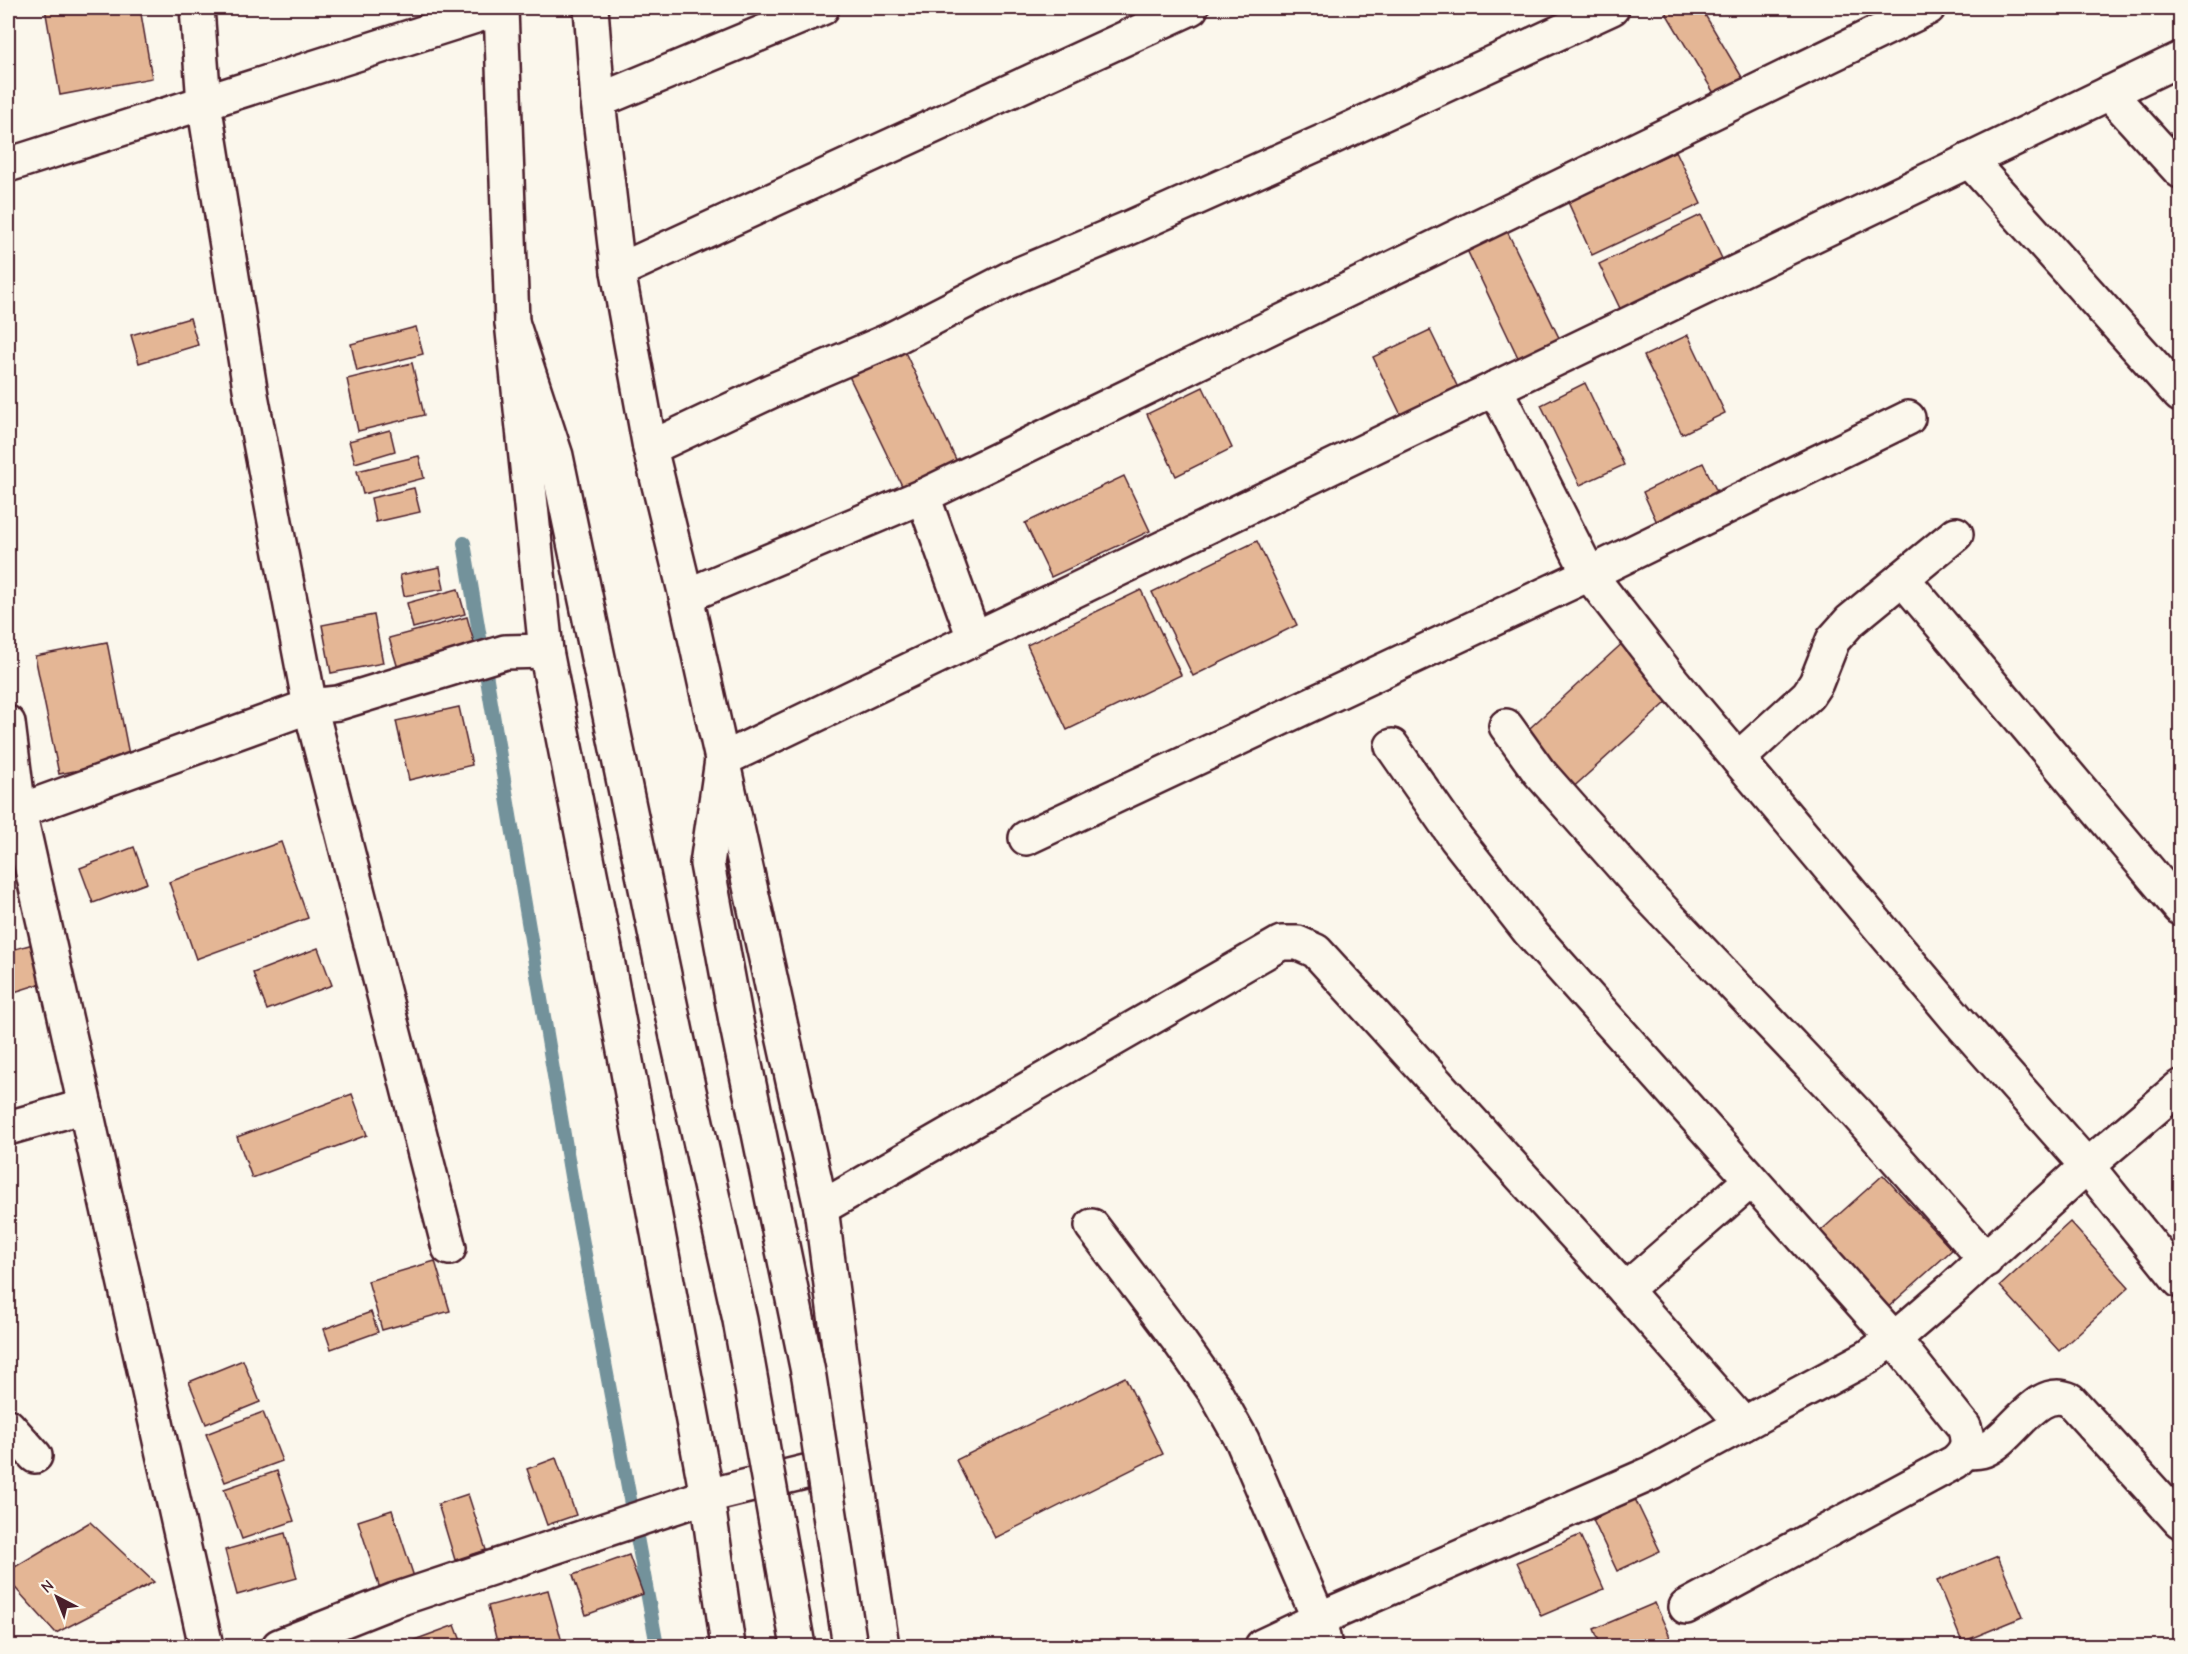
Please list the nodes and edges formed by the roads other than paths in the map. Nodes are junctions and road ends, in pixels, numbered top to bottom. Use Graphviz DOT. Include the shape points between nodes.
graph roads {
  1 [pos="197,8"];
  2 [pos="501,8"];
  3 [pos="591,8"];
  4 [pos="822,8"];
  5 [pos="1191,8"];
  6 [pos="1612,8"];
  7 [pos="1928,8"];
  8 [pos="2181,59"];
  9 [pos="2109,93"];
  10 [pos="598,101"];
  11 [pos="204,103"];
  12 [pos="1970,160"];
  13 [pos="8,165"];
  14 [pos="2181,171"];
  15 [pos="618,271"];
  16 [pos="513,322"];
  17 [pos="1496,388"];
  18 [pos="2181,395"];
  19 [pos="1908,418"];
  20 [pos="650,448"];
  21 [pos="924,495"];
  22 [pos="1956,534"];
  23 [pos="1589,574"];
  24 [pos="1902,579"];
  25 [pos="686,596"];
  26 [pos="974,638"];
  27 [pos="546,651"];
  28 [pos="310,706"];
  29 [pos="8,723"];
  30 [pos="1506,726"];
  31 [pos="1392,746"];
  32 [pos="1738,759"];
  33 [pos="722,760"];
  34 [pos="13,813"];
  35 [pos="1026,838"];
  36 [pos="2181,908"];
  37 [pos="2181,1087"];
  38 [pos="85,1106"];
  39 [pos="8,1128"];
  40 [pos="2087,1166"];
  41 [pos="1751,1180"];
  42 [pos="821,1208"];
  43 [pos="1092,1226"];
  44 [pos="449,1248"];
  45 [pos="1986,1260"];
  46 [pos="2181,1281"];
  47 [pos="1625,1290"];
  48 [pos="1893,1338"];
  49 [pos="1743,1424"];
  50 [pos="8,1426"];
  51 [pos="1965,1452"];
  52 [pos="35,1456"];
  53 [pos="854,1460"];
  54 [pos="707,1496"];
  55 [pos="2181,1521"];
  56 [pos="1686,1607"];
  57 [pos="1322,1633"];
  58 [pos="206,1647"];
  59 [pos="279,1647"];
  60 [pos="728,1647"];
  61 [pos="798,1647"];
  62 [pos="850,1647"];
  63 [pos="882,1647"];
  64 [pos="1262,1647"];
  1 -- 11 [label="main road"];
  2 -- 11 [label="main road"];
  2 -- 16 [label="main road"];
  3 -- 10 [label="main road"];
  4 -- 10 [label="main road"];
  5 -- 15 [label="main road"];
  6 -- 20 [label="main road" via="1302,151 1015,276 888,340"];
  7 -- 21 [label="main road"];
  8 -- 9 [label="main road"];
  9 -- 12 [label="main road"];
  9 -- 14 [label="main road"];
  10 -- 15 [label="main road"];
  11 -- 13 [label="main road"];
  11 -- 28 [label="main road" via="251,395"];
  12 -- 17 [label="main road"];
  12 -- 18 [label="main road"];
  15 -- 20 [label="main road"];
  16 -- 27 [label="main road"];
  16 -- 61 [label="main road, bridge" via="556,456 740,1320"];
  17 -- 23 [label="main road"];
  17 -- 26 [label="main road"];
  19 -- 23 [label="main road"];
  20 -- 25 [label="main road"];
  21 -- 25 [label="main road"];
  21 -- 26 [label="main road"];
  22 -- 24 [label="main road"];
  23 -- 32 [label="main road"];
  23 -- 35 [label="main road"];
  24 -- 32 [label="main road" via="1850,621 1833,640 1808,695"];
  24 -- 36 [label="main road"];
  25 -- 33 [label="main road"];
  26 -- 33 [label="main road"];
  27 -- 28 [label="main road" via="505,652 338,703"];
  27 -- 54 [label="main road"];
  28 -- 34 [label="main road"];
  28 -- 44 [label="main road"];
  29 -- 34 [label="main road"];
  30 -- 45 [label="main road" via="1539,772 1648,895 1857,1114"];
  31 -- 41 [label="main road" via="1456,838 1529,931"];
  32 -- 40 [label="main road"];
  33 -- 42 [label="main road"];
  33 -- 62 [label="main road, bridge" via="707,864 809,1377"];
  34 -- 38 [label="main road"];
  37 -- 40 [label="main road"];
  38 -- 39 [label="main road"];
  38 -- 58 [label="main road"];
  40 -- 45 [label="main road"];
  40 -- 46 [label="main road"];
  41 -- 47 [label="main road"];
  41 -- 48 [label="main road"];
  42 -- 47 [label="main road" via="1281,943 1298,943 1316,951"];
  42 -- 53 [label="main road"];
  43 -- 57 [label="main road" via="1215,1392 1242,1440"];
  45 -- 48 [label="main road"];
  47 -- 49 [label="main road"];
  48 -- 49 [label="main road" via="1868,1357"];
  48 -- 51 [label="main road" via="1964,1428 1968,1440"];
  49 -- 57 [label="main road" via="1652,1473"];
  50 -- 52 [label="main road"];
  51 -- 55 [label="main road" via="1985,1450 2035,1407 2060,1395 2070,1400"];
  51 -- 56 [label="main road" via="1955,1462"];
  53 -- 54 [label="main road"];
  53 -- 63 [label="main road"];
  54 -- 59 [label="main road" via="395,1600"];
  54 -- 60 [label="main road"];
  57 -- 64 [label="main road"];
}
